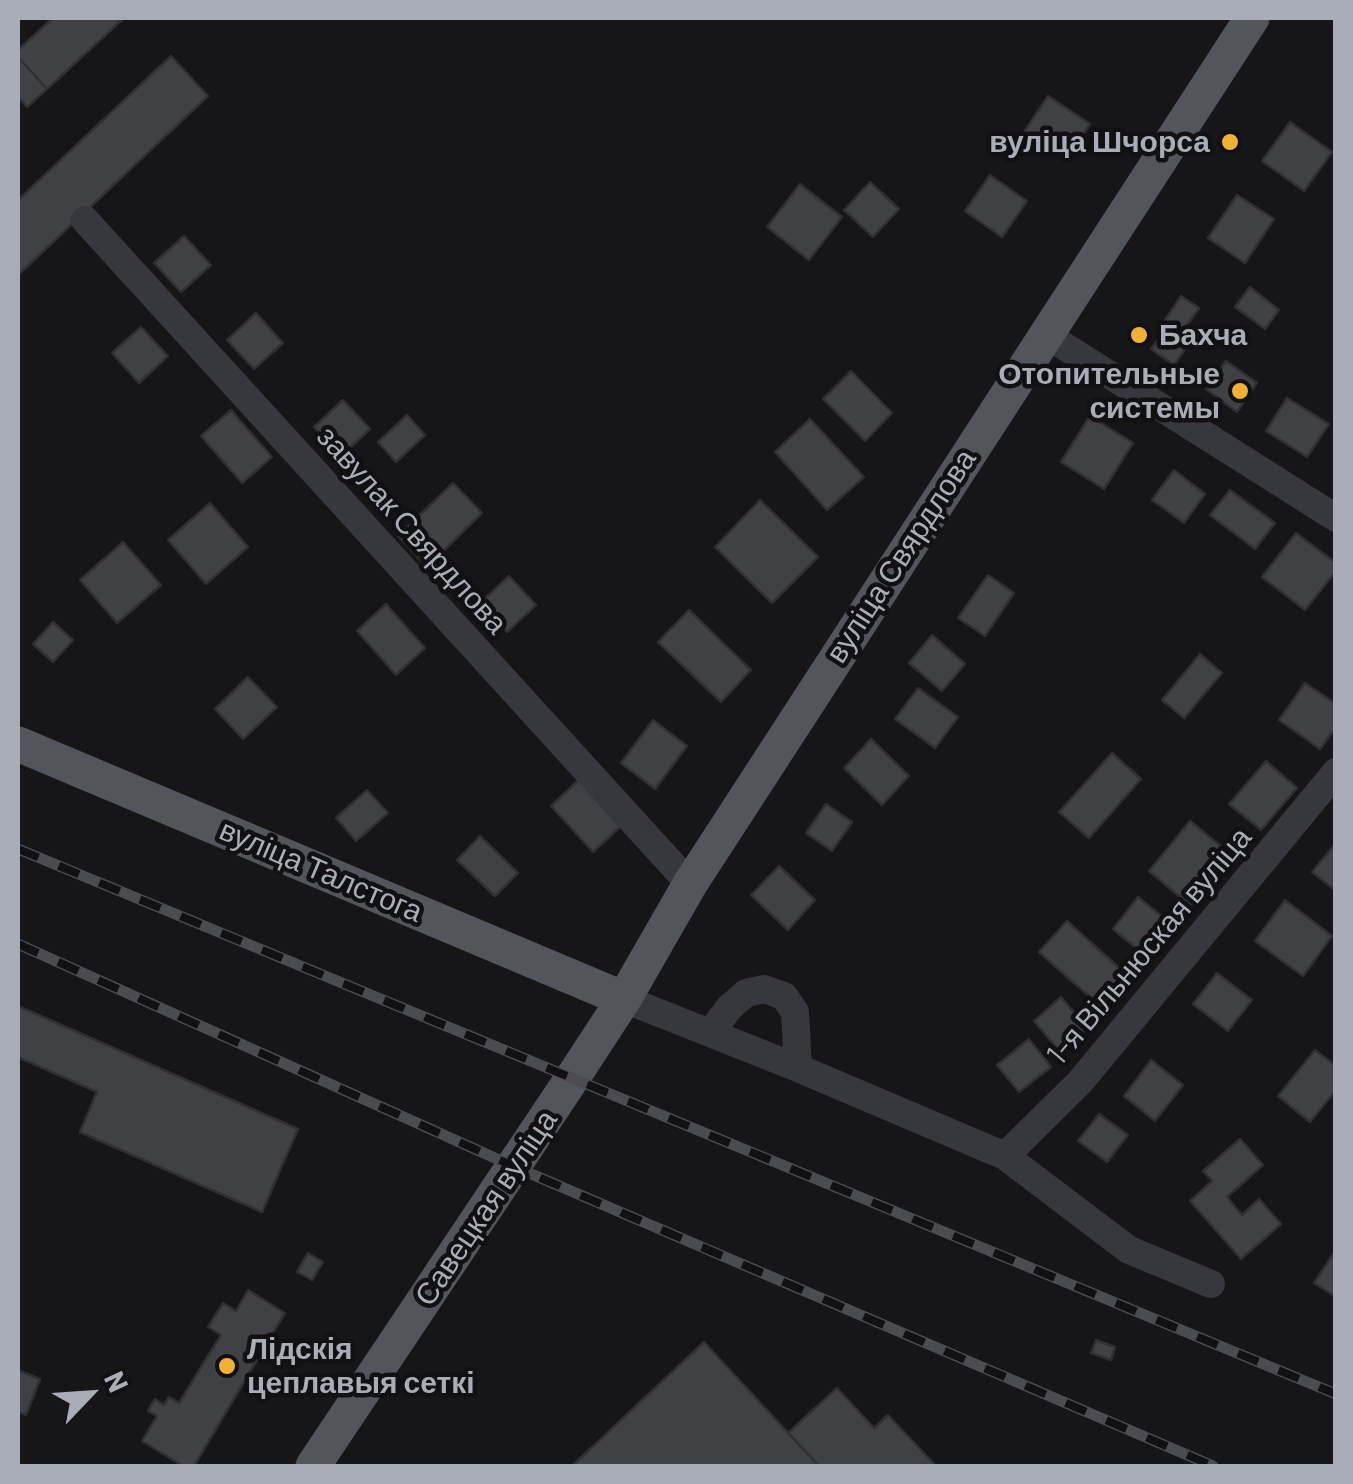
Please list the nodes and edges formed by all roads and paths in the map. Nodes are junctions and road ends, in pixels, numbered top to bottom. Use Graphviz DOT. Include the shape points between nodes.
graph roads {
  1 [pos="1252,18"];
  2 [pos="85,220"];
  3 [pos="1045,334"];
  4 [pos="1336,518"];
  5 [pos="18,744"];
  6 [pos="1336,772"];
  7 [pos="690,884"];
  8 [pos="624,999"];
  9 [pos="711,1032"];
  10 [pos="798,1068"];
  11 [pos="1005,1156"];
  12 [pos="1211,1284"];
  13 [pos="313,1466"];
  1 -- 3 [label="main road, вуліца Свярдлова"];
  2 -- 7 [label="street, завулак Свярдлова"];
  3 -- 4 [label="street"];
  3 -- 7 [label="main road, вуліца Свярдлова"];
  5 -- 8 [label="main road, вуліца Талстога"];
  6 -- 11 [label="street, 1-я Вільнюская вуліца" via="1080,1082"];
  7 -- 8 [label="main road, вуліца Свярдлова"];
  8 -- 9 [label="street"];
  8 -- 13 [label="main road, Савецкая вуліца"];
  9 -- 10 [label="street"];
  9 -- 10 [label="street" via="746,993 784,996 795,1012"];
  10 -- 11 [label="street"];
  11 -- 12 [label="street" via="1129,1250"];
}
